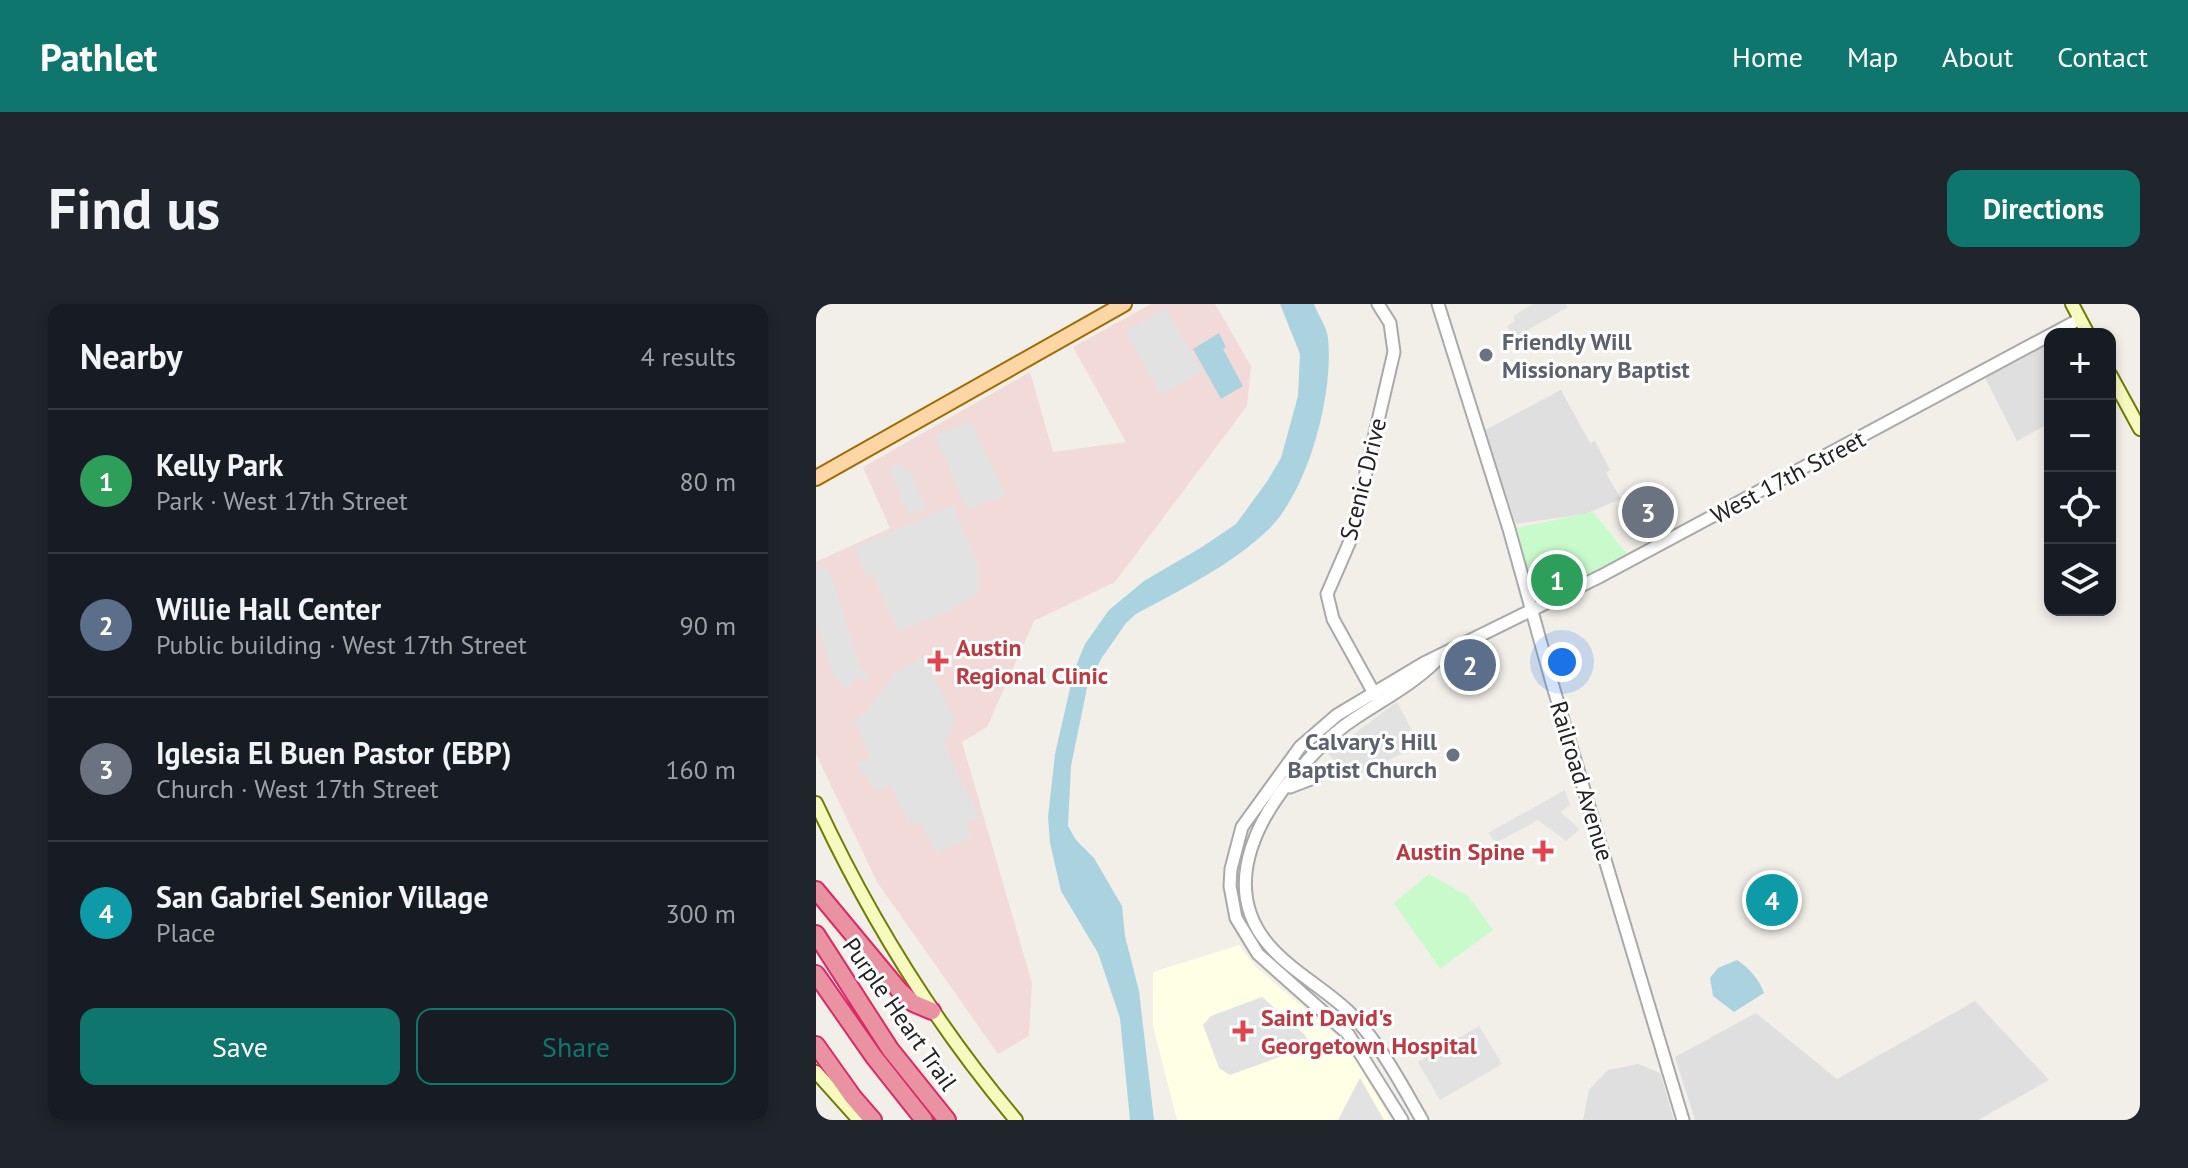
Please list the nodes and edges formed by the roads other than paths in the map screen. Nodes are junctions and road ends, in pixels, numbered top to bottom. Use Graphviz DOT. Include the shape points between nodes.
graph roads {
  1 [pos="1124,304"];
  2 [pos="1378,304"];
  3 [pos="1438,304"];
  4 [pos="2072,304"];
  5 [pos="2080,319"];
  6 [pos="2063,328"];
  7 [pos="2085,328"];
  8 [pos="2044,338"];
  9 [pos="2116,385"];
  10 [pos="963,393"];
  11 [pos="2140,429"];
  12 [pos="816,468"];
  13 [pos="816,478"];
  14 [pos="1531,610"];
  15 [pos="1376,697"];
  16 [pos="1316,777"];
  17 [pos="1283,792"];
  18 [pos="816,803"];
  19 [pos="816,890"];
  20 [pos="816,934"];
  21 [pos="816,974"];
  22 [pos="932,1011"];
  23 [pos="1348,1012"];
  24 [pos="1336,1022"];
  25 [pos="816,1045"];
  26 [pos="1385,1056"];
  27 [pos="1369,1065"];
  28 [pos="816,1072"];
  29 [pos="859,1120"];
  30 [pos="873,1120"];
  31 [pos="924,1120"];
  32 [pos="947,1120"];
  33 [pos="1016,1120"];
  34 [pos="1402,1120"];
  35 [pos="1422,1120"];
  36 [pos="1683,1120"];
  1 -- 10 [label="main road"];
  2 -- 15 [label="street, Scenic Drive" via="1390,323 1394,352 1350,541 1327,594 1333,619"];
  3 -- 14 [label="street, Railroad Avenue"];
  4 -- 5 [label="main road"];
  5 -- 6 [label="street, West 17th Street"];
  5 -- 7 [label="main road"];
  8 -- 14 [label="street, West 17th Street"];
  9 -- 11 [label="main road"];
  10 -- 12 [label="main road" via="946,395"];
  10 -- 13 [label="main road"];
  14 -- 15 [label="street, West 17th Street" via="1424,663"];
  14 -- 36 [label="street, Railroad Avenue"];
  15 -- 17 [label="street" via="1306,761"];
  15 -- 24 [label="street" via="1321,726 1300,747 1242,827 1231,869 1236,918 1250,943 1269,966"];
  16 -- 17 [label="street"];
  17 -- 23 [label="street" via="1259,825 1249,852 1248,905 1269,945"];
  18 -- 22 [label="main road" via="845,866"];
  19 -- 22 [label="highway" via="899,990"];
  20 -- 32 [label="highway, Purple Heart Trail" via="890,1049"];
  21 -- 31 [label="highway, Purple Heart Trail"];
  22 -- 33 [label="main road"];
  23 -- 24 [label="street"];
  23 -- 26 [label="street"];
  24 -- 27 [label="street"];
  25 -- 30 [label="highway"];
  26 -- 27 [label="street"];
  26 -- 35 [label="street"];
  27 -- 34 [label="street"];
  28 -- 29 [label="main road"];
}
